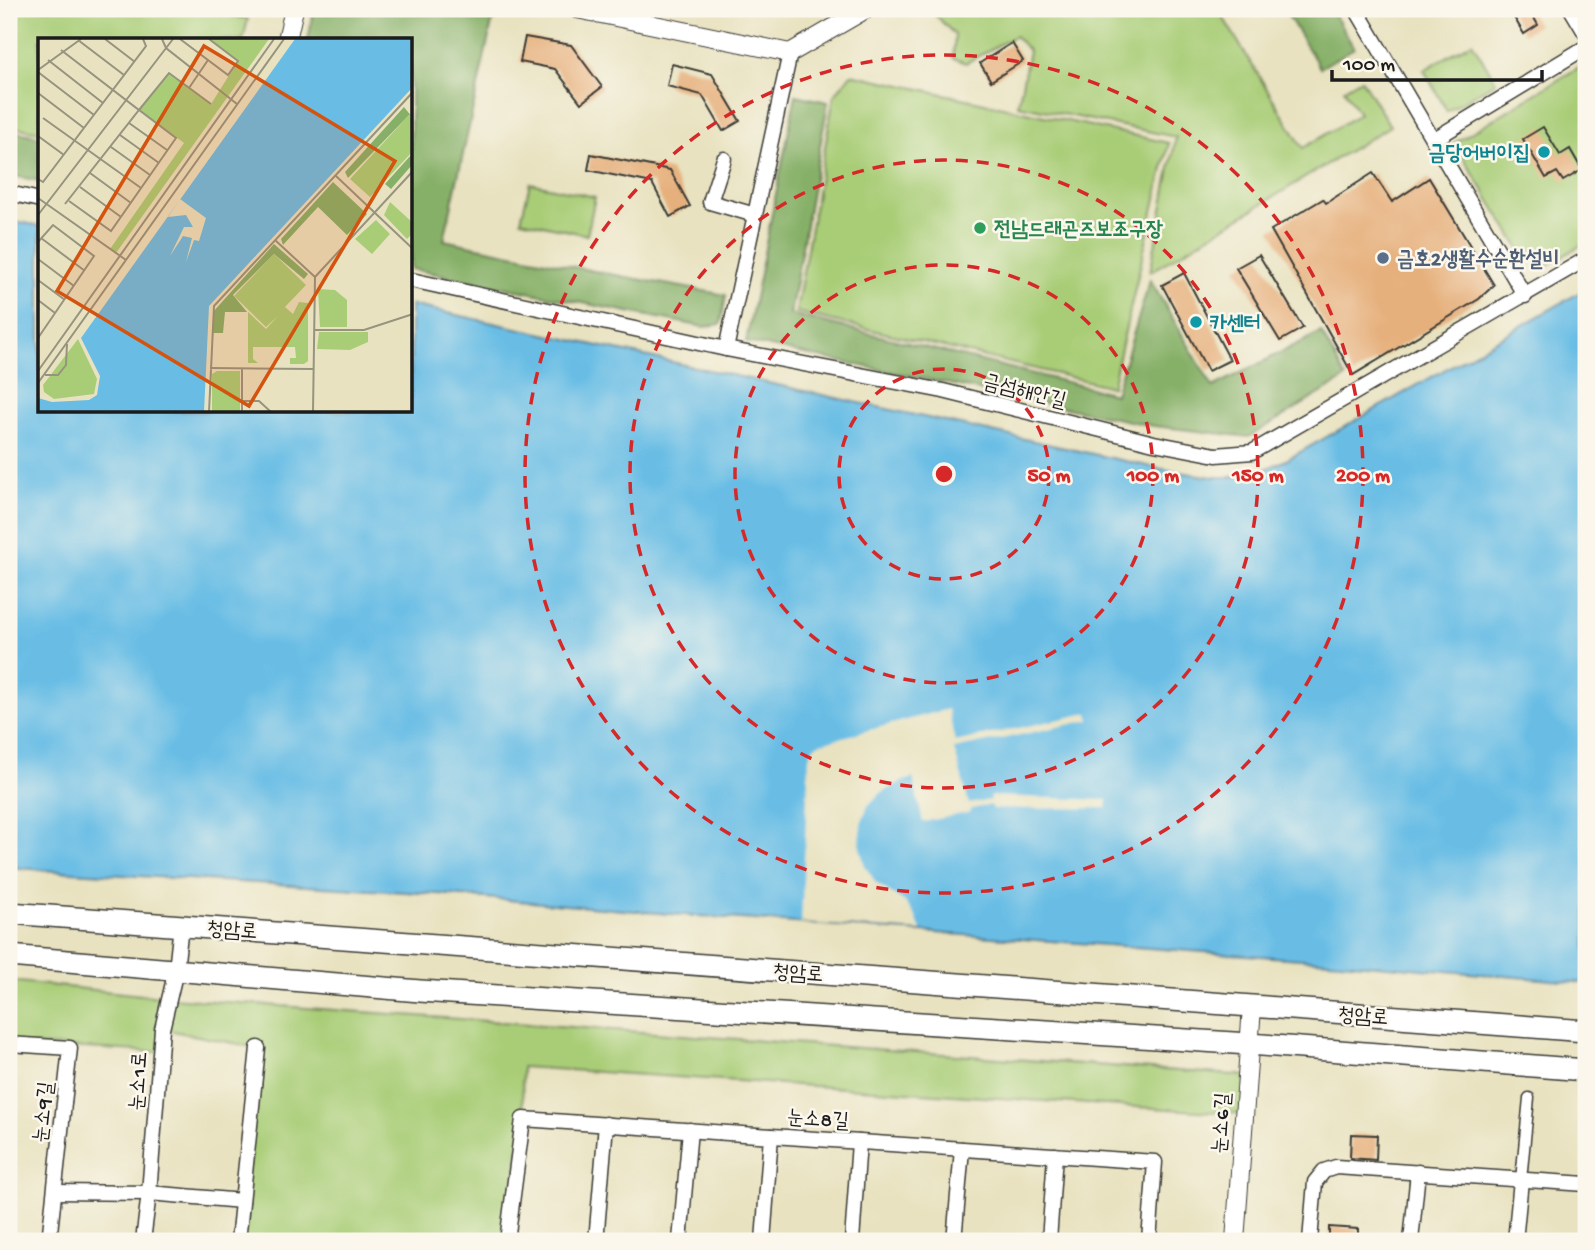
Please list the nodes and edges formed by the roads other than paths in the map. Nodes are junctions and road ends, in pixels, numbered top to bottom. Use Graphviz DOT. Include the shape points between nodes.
graph roads {
  1 [pos="294,9"];
  2 [pos="577,9"];
  3 [pos="866,9"];
  4 [pos="1356,9"];
  5 [pos="1571,9"];
  6 [pos="1586,34"];
  7 [pos="287,38"];
  8 [pos="1586,47"];
  9 [pos="790,53"];
  10 [pos="1433,140"];
  11 [pos="724,159"];
  12 [pos="9,193"];
  13 [pos="38,200"];
  14 [pos="755,215"];
  15 [pos="1586,260"];
  16 [pos="413,280"];
  17 [pos="1525,296"];
  18 [pos="726,349"];
  19 [pos="9,913"];
  20 [pos="181,925"];
  21 [pos="9,956"];
  22 [pos="176,970"];
  23 [pos="1252,1007"];
  24 [pos="1586,1031"];
  25 [pos="9,1044"];
  26 [pos="1249,1044"];
  27 [pos="258,1048"];
  28 [pos="1586,1070"];
  29 [pos="1529,1098"];
  30 [pos="606,1124"];
  31 [pos="690,1130"];
  32 [pos="771,1136"];
  33 [pos="859,1142"];
  34 [pos="962,1149"];
  35 [pos="1055,1156"];
  36 [pos="1418,1172"];
  37 [pos="1521,1180"];
  38 [pos="1586,1184"];
  39 [pos="55,1192"];
  40 [pos="149,1193"];
  41 [pos="242,1201"];
  42 [pos="49,1241"];
  43 [pos="143,1241"];
  44 [pos="238,1241"];
  45 [pos="507,1241"];
  46 [pos="596,1241"];
  47 [pos="680,1241"];
  48 [pos="763,1241"];
  49 [pos="852,1241"];
  50 [pos="954,1241"];
  51 [pos="1049,1241"];
  52 [pos="1149,1241"];
  53 [pos="1234,1241"];
  54 [pos="1310,1241"];
  55 [pos="1411,1241"];
  56 [pos="1515,1241"];
  1 -- 7 [label="street"];
  2 -- 9 [label="street"];
  3 -- 9 [label="street"];
  4 -- 10 [label="street"];
  5 -- 6 [label="street"];
  8 -- 10 [label="street"];
  9 -- 14 [label="street"];
  10 -- 17 [label="street"];
  11 -- 14 [label="street" via="710,202"];
  12 -- 13 [label="street"];
  14 -- 18 [label="street"];
  15 -- 17 [label="street, 금섬해안길"];
  16 -- 18 [label="street, 금섬해안길"];
  17 -- 18 [label="street, 금섬해안길" via="1252,452 1216,456 943,391"];
  19 -- 20 [label="main road, 청암로"];
  20 -- 22 [label="street, 눈소1로"];
  20 -- 23 [label="main road, 청암로"];
  21 -- 22 [label="main road, 청암로"];
  22 -- 26 [label="main road, 청암로"];
  22 -- 40 [label="street, 눈소1로" via="159,1052"];
  23 -- 24 [label="main road, 청암로"];
  23 -- 26 [label="street, 눈소6길"];
  25 -- 39 [label="street, 눈소9길" via="70,1048"];
  26 -- 28 [label="main road, 청암로"];
  26 -- 53 [label="street, 눈소6길"];
  27 -- 41 [label="street"];
  29 -- 37 [label="street"];
  30 -- 31 [label="street, 눈소8길"];
  30 -- 45 [label="street, 눈소8길" via="523,1119"];
  30 -- 46 [label="street"];
  31 -- 32 [label="street, 눈소8길"];
  31 -- 47 [label="street"];
  32 -- 33 [label="street, 눈소8길"];
  32 -- 48 [label="street"];
  33 -- 34 [label="street, 눈소8길"];
  33 -- 49 [label="street"];
  34 -- 35 [label="street, 눈소8길"];
  34 -- 50 [label="street"];
  35 -- 51 [label="street"];
  35 -- 52 [label="street, 눈소8길" via="1156,1163"];
  36 -- 37 [label="street"];
  36 -- 54 [label="street" via="1336,1167 1324,1171 1315,1182"];
  36 -- 55 [label="street"];
  37 -- 38 [label="street"];
  37 -- 56 [label="street"];
  39 -- 40 [label="street"];
  39 -- 42 [label="street, 눈소9길"];
  40 -- 41 [label="street"];
  40 -- 43 [label="street, 눈소1로"];
  41 -- 44 [label="street"];
}
